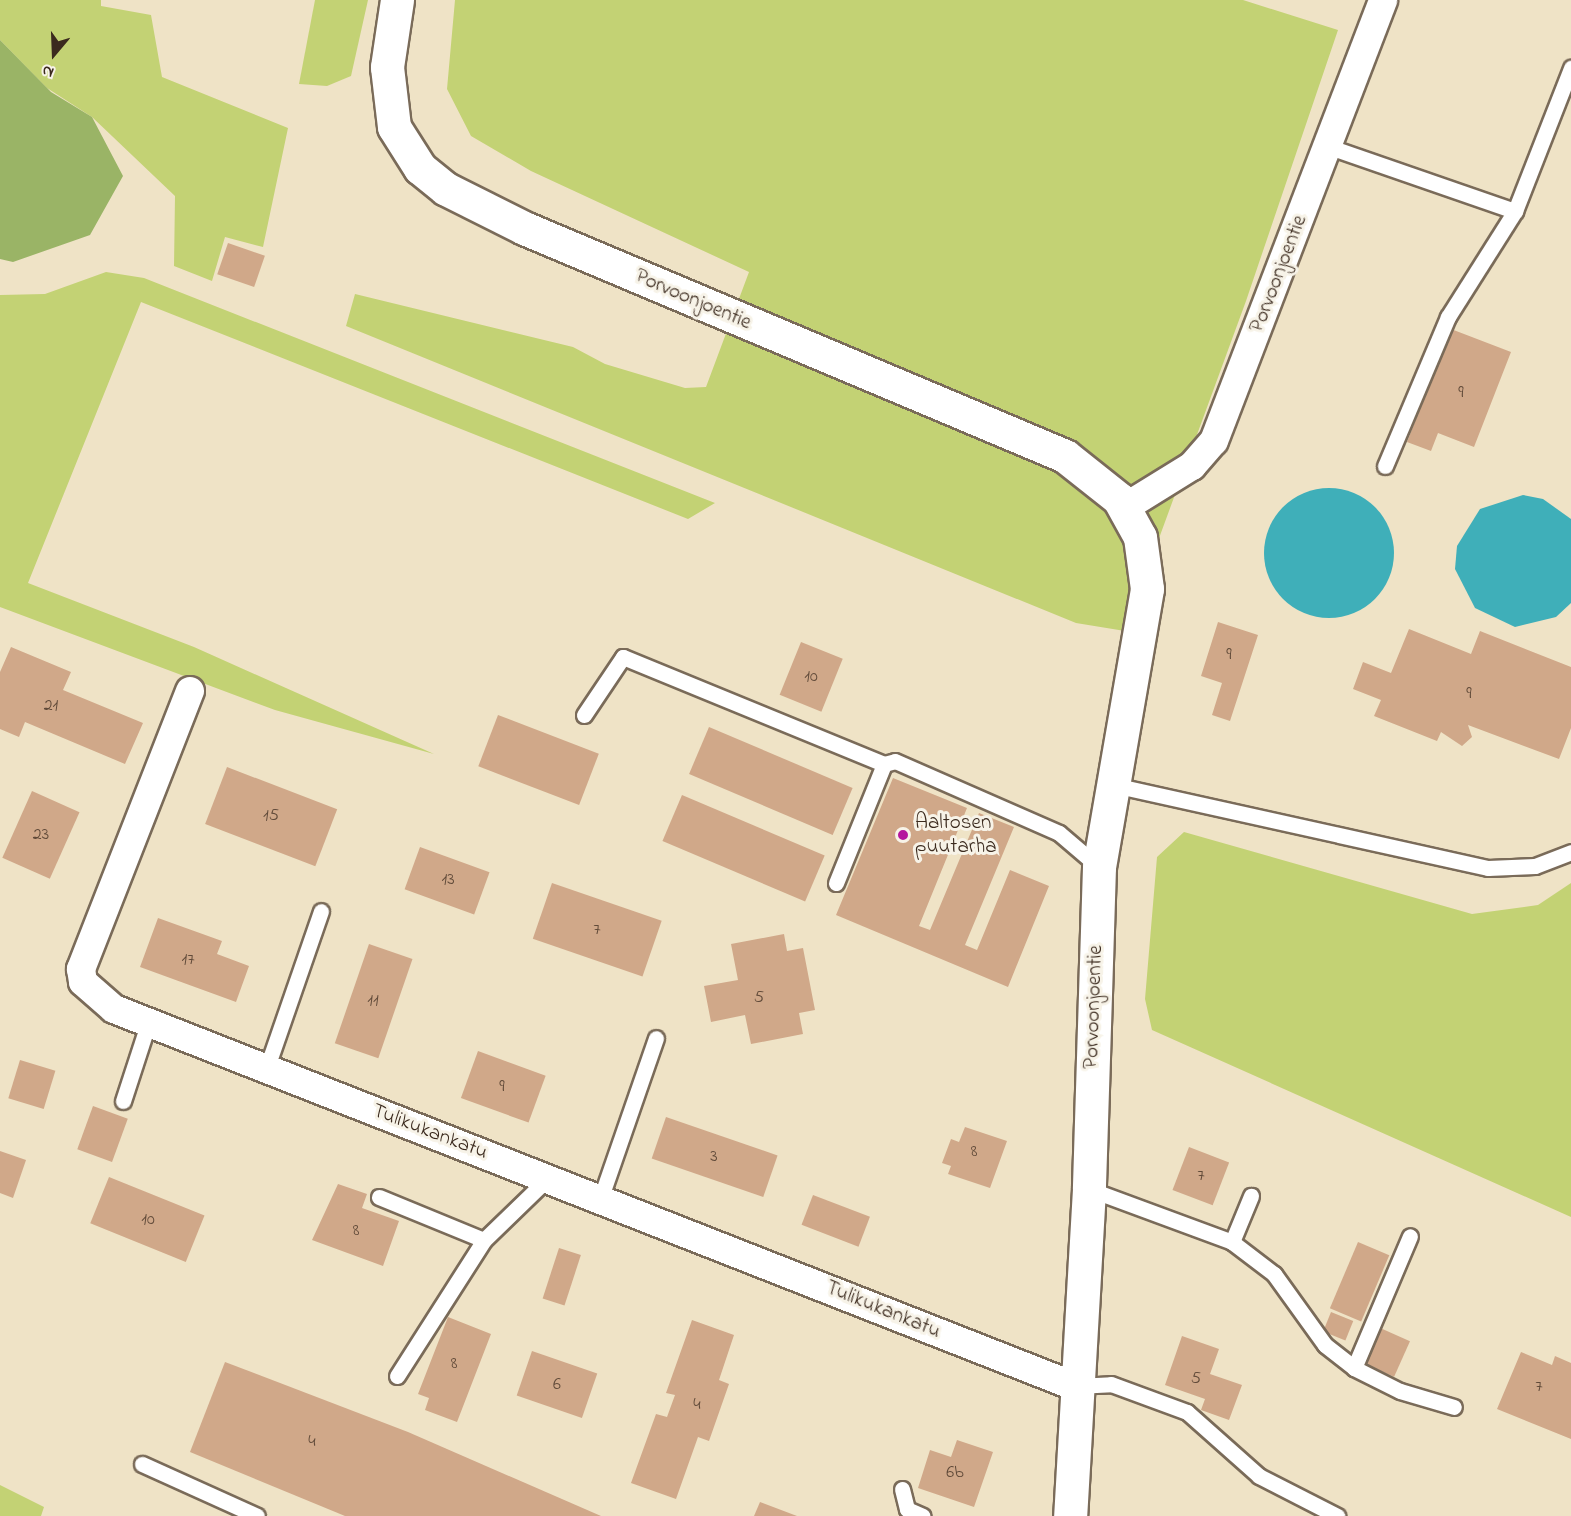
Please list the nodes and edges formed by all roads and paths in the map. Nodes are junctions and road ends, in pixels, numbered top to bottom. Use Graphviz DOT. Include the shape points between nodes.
graph roads {
  1 [pos="397,0"];
  2 [pos="1383,0"];
  3 [pos="1571,68"];
  4 [pos="1327,146"];
  5 [pos="1515,211"];
  6 [pos="1385,466"];
  7 [pos="1124,508"];
  8 [pos="190,692"];
  9 [pos="584,716"];
  10 [pos="884,764"];
  11 [pos="1109,784"];
  12 [pos="1571,852"];
  13 [pos="1099,867"];
  14 [pos="837,883"];
  15 [pos="321,911"];
  16 [pos="148,1024"];
  17 [pos="656,1038"];
  18 [pos="266,1070"];
  19 [pos="123,1101"];
  20 [pos="548,1178"];
  21 [pos="1089,1189"];
  22 [pos="1251,1196"];
  23 [pos="379,1197"];
  24 [pos="601,1197"];
  25 [pos="1410,1236"];
  26 [pos="484,1240"];
  27 [pos="1232,1242"];
  28 [pos="1354,1368"];
  29 [pos="397,1376"];
  30 [pos="1074,1386"];
  31 [pos="1454,1407"];
  32 [pos="142,1464"];
  33 [pos="902,1489"];
  34 [pos="257,1516"];
  35 [pos="923,1516"];
  36 [pos="1070,1516"];
  37 [pos="1337,1516"];
  1 -- 7 [label="street, Porvoonjoentie" via="387,67 394,127 420,168 446,189 514,224 1065,456 1097,477"];
  2 -- 4 [label="street, Porvoonjoentie"];
  3 -- 5 [label="lane"];
  4 -- 5 [label="lane"];
  4 -- 7 [label="street, Porvoonjoentie" via="1214,441 1192,466"];
  5 -- 6 [label="lane" via="1448,317"];
  7 -- 11 [label="street, Porvoonjoentie" via="1140,537 1147,589"];
  8 -- 16 [label="street, Tulikukankatu" via="81,969 84,982 114,1010"];
  9 -- 10 [label="lane" via="623,657"];
  10 -- 13 [label="lane" via="895,761 1059,833"];
  10 -- 14 [label="lane"];
  11 -- 12 [label="lane" via="1488,868 1535,866"];
  11 -- 13 [label="street, Porvoonjoentie"];
  13 -- 21 [label="street, Porvoonjoentie"];
  15 -- 18 [label="lane"];
  16 -- 18 [label="street, Tulikukankatu"];
  16 -- 19 [label="lane"];
  17 -- 24 [label="lane"];
  18 -- 20 [label="street, Tulikukankatu"];
  20 -- 24 [label="street, Tulikukankatu"];
  20 -- 26 [label="lane"];
  21 -- 27 [label="lane"];
  21 -- 30 [label="street, Porvoonjoentie"];
  22 -- 27 [label="lane"];
  23 -- 26 [label="lane"];
  24 -- 30 [label="street, Tulikukankatu"];
  25 -- 28 [label="lane"];
  26 -- 29 [label="lane"];
  27 -- 28 [label="lane" via="1274,1274 1325,1345"];
  28 -- 31 [label="lane" via="1400,1391"];
  30 -- 36 [label="street, Porvoonjoentie"];
  30 -- 37 [label="lane" via="1111,1384 1186,1412 1259,1476"];
  32 -- 34 [label="lane"];
  33 -- 35 [label="lane" via="906,1509"];
}
